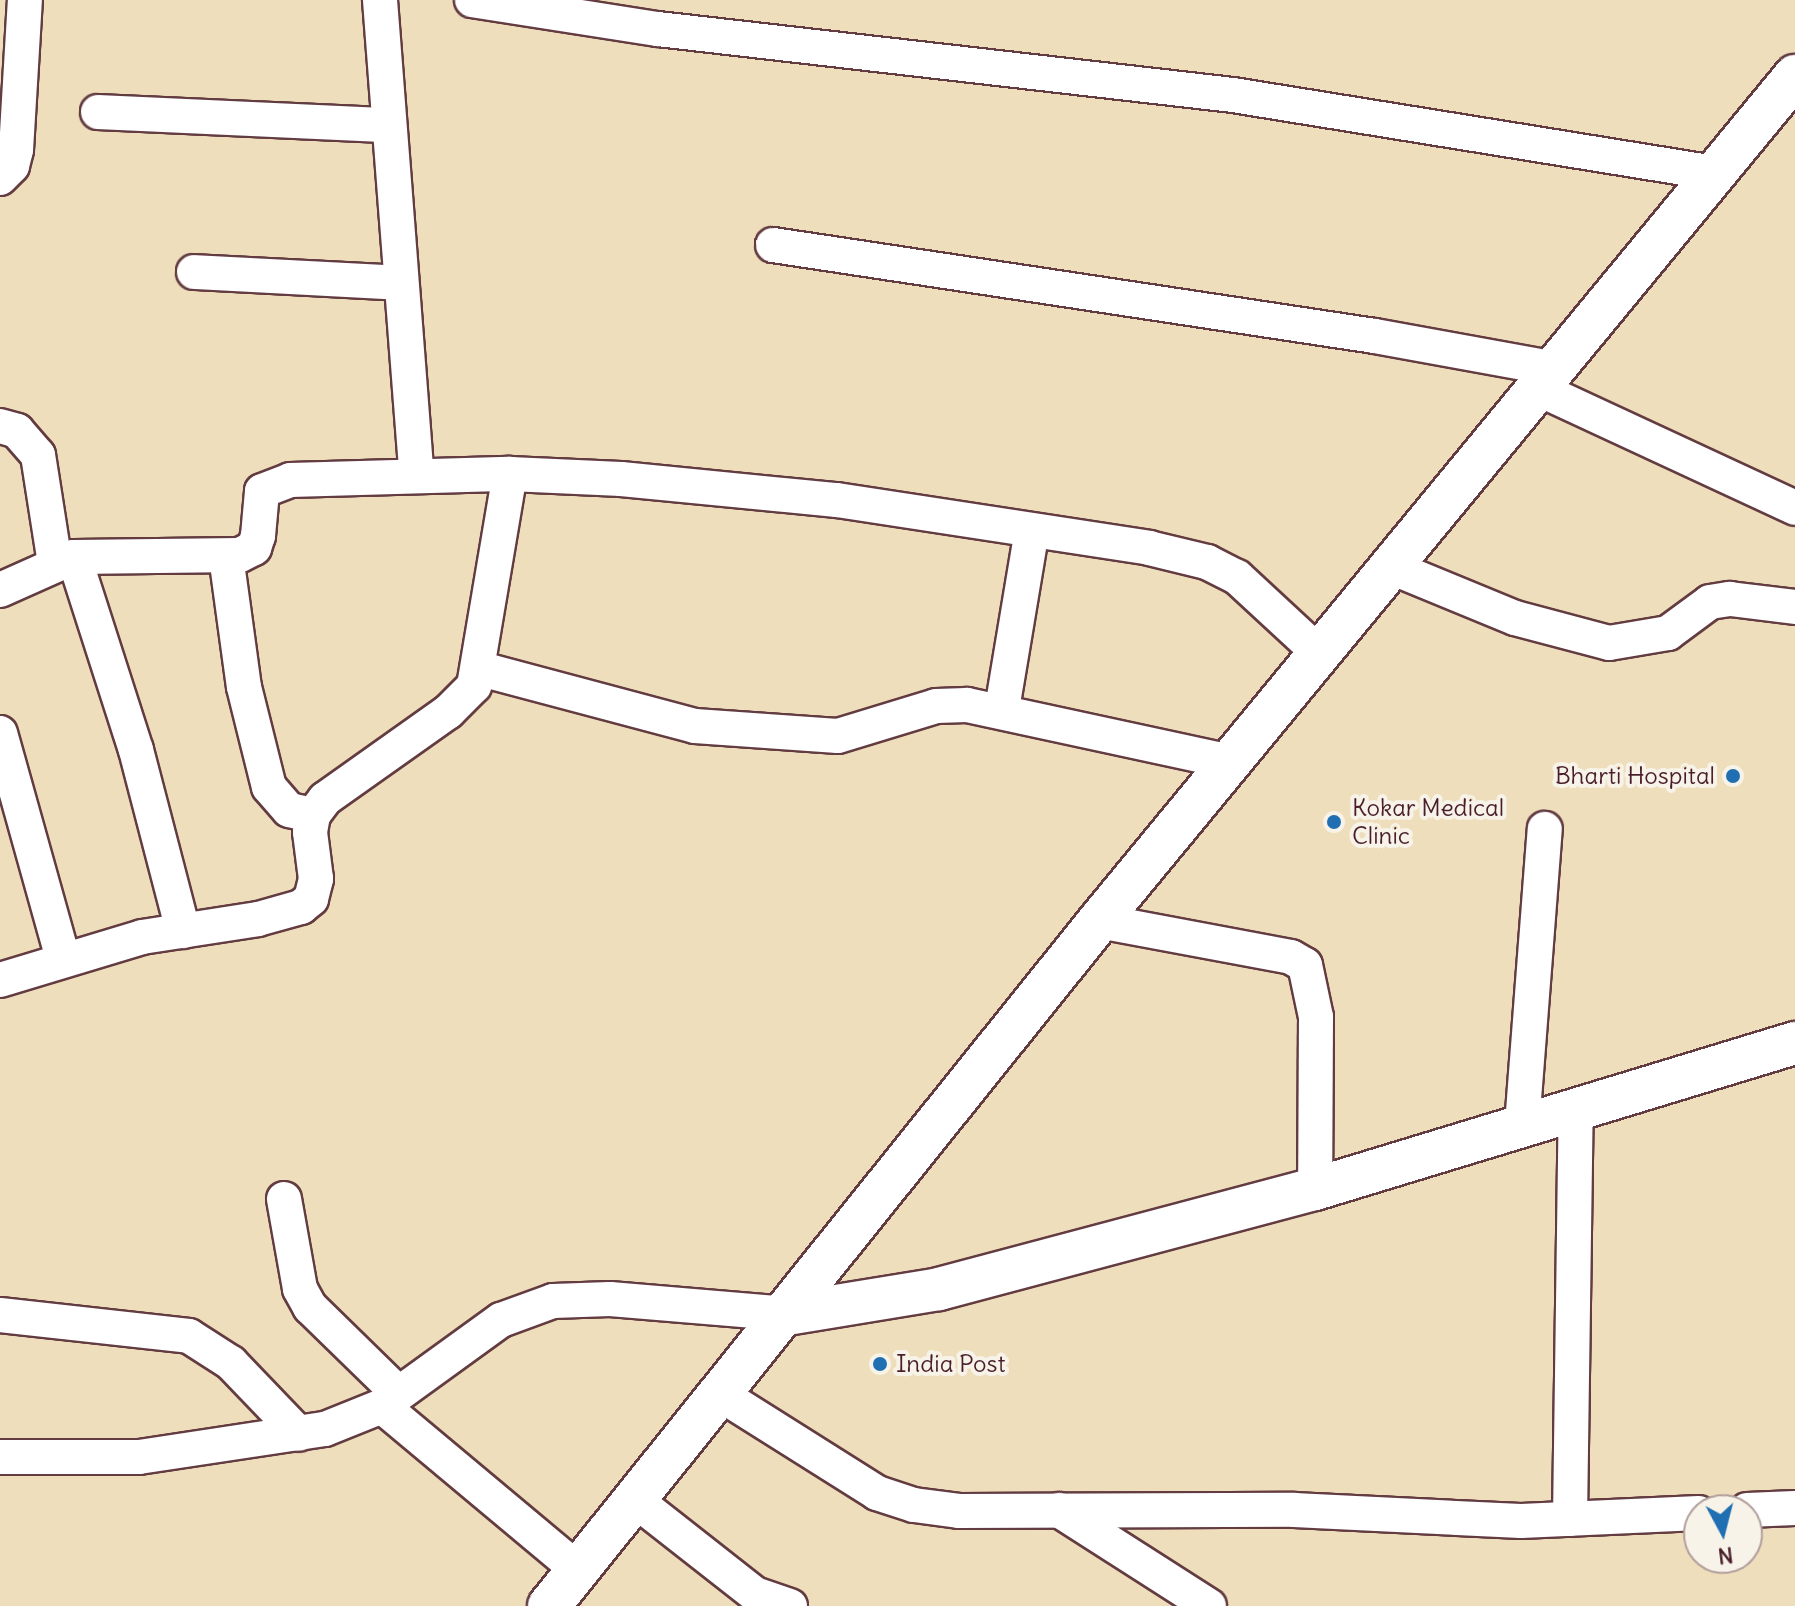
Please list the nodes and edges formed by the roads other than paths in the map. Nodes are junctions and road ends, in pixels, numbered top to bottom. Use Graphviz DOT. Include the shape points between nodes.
graph roads {
  1 [pos="25,0"];
  2 [pos="380,0"];
  3 [pos="472,0"];
  4 [pos="1787,101"];
  5 [pos="98,112"];
  6 [pos="388,125"];
  7 [pos="1717,173"];
  8 [pos="0,178"];
  9 [pos="773,245"];
  10 [pos="194,272"];
  11 [pos="401,283"];
  12 [pos="1548,379"];
  13 [pos="0,426"];
  14 [pos="510,474"];
  15 [pos="417,476"];
  16 [pos="1795,508"];
  17 [pos="1032,530"];
  18 [pos="226,556"];
  19 [pos="65,561"];
  20 [pos="1391,567"];
  21 [pos="0,590"];
  22 [pos="1795,607"];
  23 [pos="1319,653"];
  24 [pos="481,669"];
  25 [pos="1002,709"];
  26 [pos="0,733"];
  27 [pos="1230,762"];
  28 [pos="6,781"];
  29 [pos="313,815"];
  30 [pos="1545,829"];
  31 [pos="1099,921"];
  32 [pos="183,931"];
  33 [pos="63,959"];
  34 [pos="0,980"];
  35 [pos="1795,1043"];
  36 [pos="1576,1108"];
  37 [pos="1522,1125"];
  38 [pos="1315,1189"];
  39 [pos="284,1199"];
  40 [pos="787,1314"];
  41 [pos="0,1315"];
  42 [pos="720,1394"];
  43 [pos="390,1400"];
  44 [pos="299,1434"];
  45 [pos="0,1457"];
  46 [pos="635,1500"];
  47 [pos="1795,1508"];
  48 [pos="1763,1509"];
  49 [pos="1059,1510"];
  50 [pos="1683,1514"];
  51 [pos="1570,1519"];
  52 [pos="578,1570"];
  53 [pos="549,1606"];
  54 [pos="790,1606"];
  55 [pos="1209,1606"];
  1 -- 8 [label="street" via="16,150 12,166"];
  2 -- 6 [label="street"];
  3 -- 7 [label="street" via="658,29 1233,95"];
  4 -- 7 [label="main road"];
  5 -- 6 [label="street"];
  6 -- 11 [label="street"];
  7 -- 12 [label="main road"];
  9 -- 12 [label="street" via="1375,336"];
  10 -- 11 [label="street"];
  11 -- 15 [label="street"];
  12 -- 16 [label="street"];
  12 -- 20 [label="main road"];
  13 -- 19 [label="street" via="17,431 38,455"];
  14 -- 15 [label="street"];
  14 -- 17 [label="street" via="837,500"];
  14 -- 24 [label="street"];
  15 -- 18 [label="street" via="274,484 262,491 254,548"];
  17 -- 23 [label="street" via="1207,562 1237,577"];
  17 -- 25 [label="street"];
  18 -- 19 [label="street"];
  18 -- 29 [label="street" via="244,687 269,787 289,810"];
  19 -- 21 [label="street"];
  19 -- 32 [label="street" via="136,750"];
  20 -- 22 [label="street" via="1584,640 1639,641 1668,633 1710,602 1730,599"];
  20 -- 23 [label="main road"];
  23 -- 27 [label="main road"];
  24 -- 25 [label="street" via="695,726 813,737 858,733 936,706"];
  24 -- 29 [label="street" via="474,686 448,712 325,799"];
  25 -- 27 [label="street"];
  26 -- 28 [label="street"];
  27 -- 31 [label="main road"];
  28 -- 33 [label="street"];
  29 -- 32 [label="street" via="316,879 311,899 258,919"];
  30 -- 37 [label="street"];
  31 -- 38 [label="street" via="1291,957 1305,965 1316,1017"];
  31 -- 40 [label="main road"];
  32 -- 33 [label="street"];
  33 -- 34 [label="street"];
  35 -- 36 [label="main road"];
  36 -- 37 [label="main road"];
  36 -- 51 [label="street"];
  37 -- 38 [label="main road"];
  38 -- 40 [label="main road" via="939,1289"];
  39 -- 43 [label="street" via="300,1289"];
  40 -- 42 [label="main road"];
  40 -- 43 [label="street" via="610,1299 553,1301 501,1320"];
  41 -- 44 [label="street" via="189,1336 231,1363"];
  42 -- 46 [label="main road"];
  42 -- 49 [label="street" via="877,1493 959,1511"];
  43 -- 44 [label="street"];
  43 -- 52 [label="street"];
  44 -- 45 [label="street" via="139,1457"];
  46 -- 52 [label="main road"];
  46 -- 54 [label="street" via="755,1594"];
  47 -- 48 [label="street"];
  49 -- 51 [label="street" via="1294,1510"];
  49 -- 55 [label="street"];
  50 -- 51 [label="street"];
  52 -- 53 [label="main road"];
}
